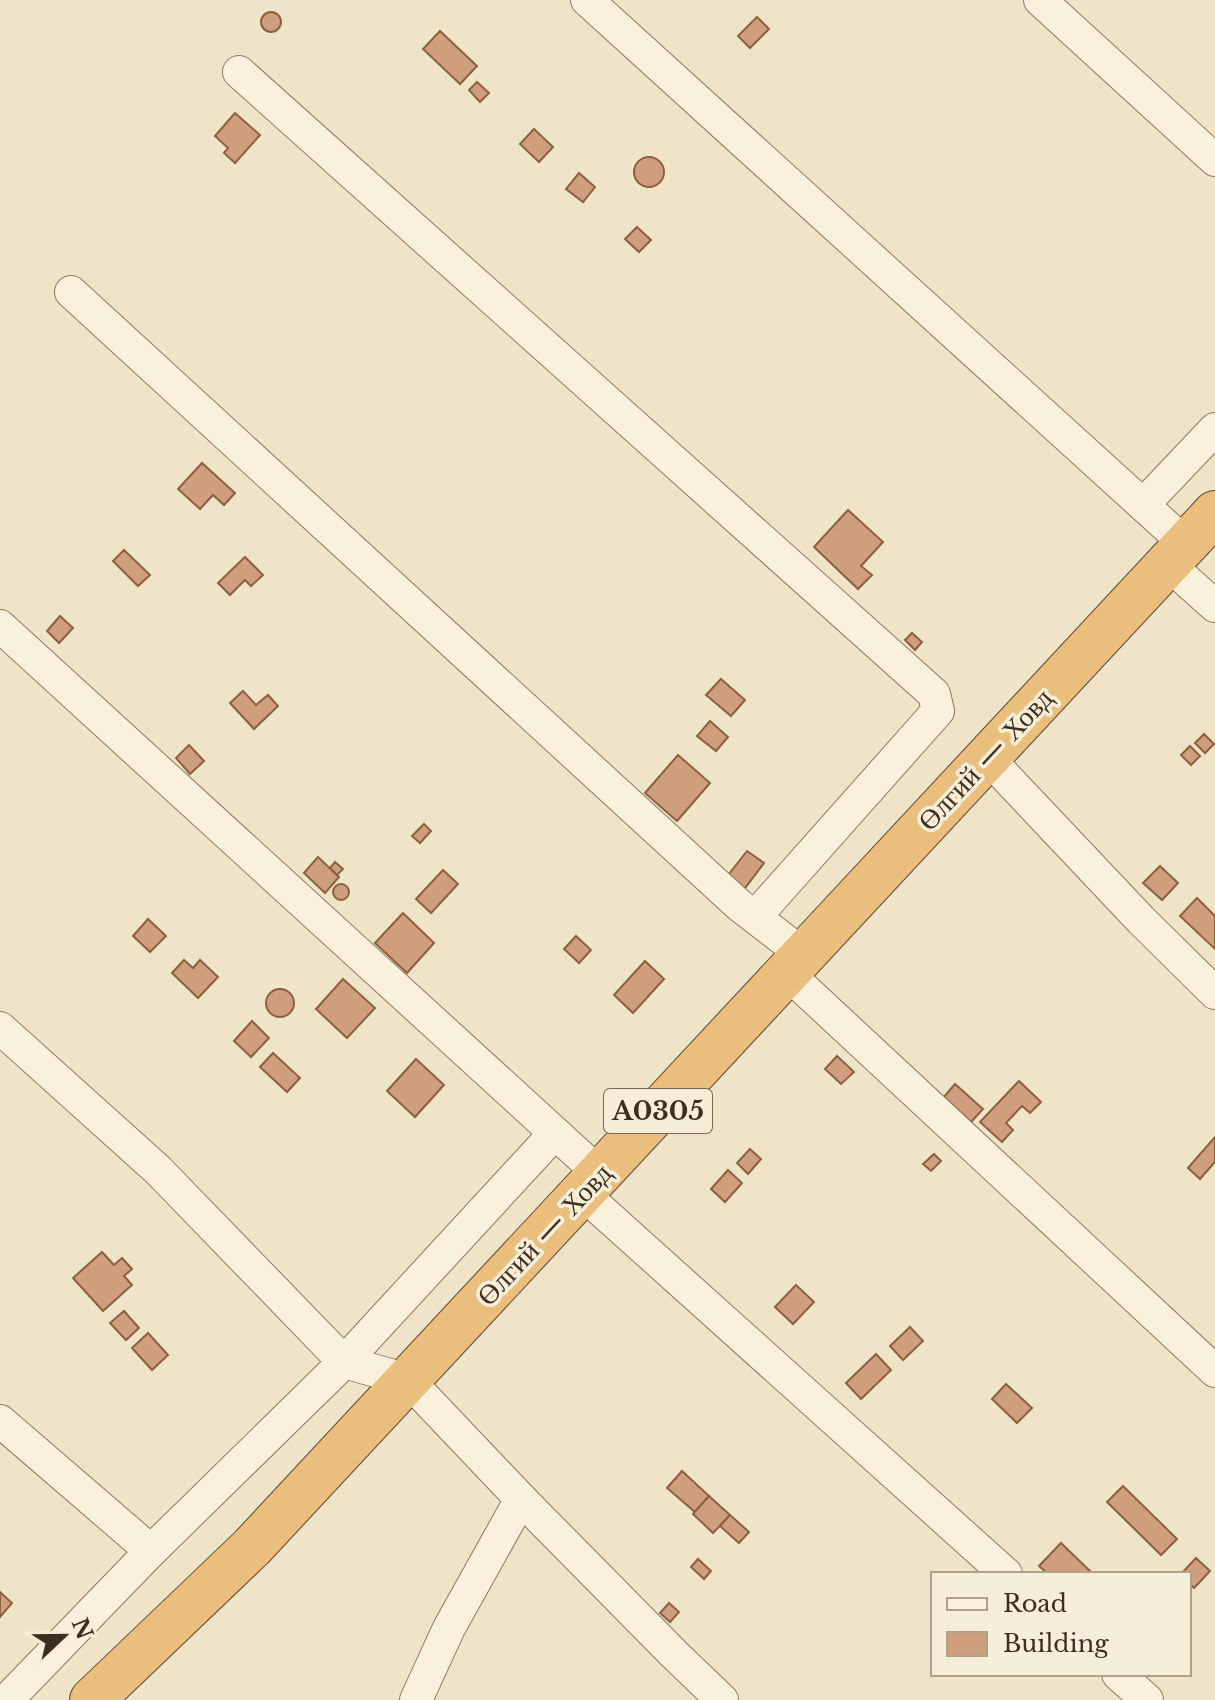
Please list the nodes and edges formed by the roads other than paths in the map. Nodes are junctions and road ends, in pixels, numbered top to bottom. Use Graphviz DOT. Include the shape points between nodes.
graph roads {
  1 [pos="587,0"];
  2 [pos="1040,0"];
  3 [pos="239,72"];
  4 [pos="1215,160"];
  5 [pos="71,292"];
  6 [pos="1215,429"];
  7 [pos="1143,505"];
  8 [pos="1215,513"];
  9 [pos="1177,554"];
  10 [pos="1215,606"];
  11 [pos="0,626"];
  12 [pos="987,757"];
  13 [pos="755,917"];
  14 [pos="795,964"];
  15 [pos="1215,993"];
  16 [pos="0,1028"];
  17 [pos="555,1133"];
  18 [pos="591,1183"];
  19 [pos="344,1362"];
  20 [pos="1215,1371"];
  21 [pos="408,1380"];
  22 [pos="0,1421"];
  23 [pos="521,1499"];
  24 [pos="151,1551"];
  25 [pos="1004,1572"];
  26 [pos="1120,1676"];
  27 [pos="7,1700"];
  28 [pos="92,1700"];
  29 [pos="416,1700"];
  30 [pos="722,1700"];
  31 [pos="1147,1700"];
  1 -- 7 [label="street"];
  2 -- 4 [label="street"];
  3 -- 13 [label="street" via="934,694 938,711"];
  5 -- 13 [label="street"];
  6 -- 7 [label="street"];
  7 -- 9 [label="street"];
  8 -- 9 [label="highway, Өлгий — Ховд / A0305"];
  9 -- 10 [label="street"];
  9 -- 12 [label="highway, Өлгий — Ховд / A0305"];
  11 -- 17 [label="street"];
  12 -- 14 [label="highway, Өлгий — Ховд / A0305"];
  12 -- 15 [label="street"];
  13 -- 14 [label="street"];
  14 -- 18 [label="highway, Өлгий — Ховд / A0305"];
  14 -- 20 [label="street"];
  16 -- 19 [label="street" via="158,1170"];
  17 -- 18 [label="street"];
  17 -- 19 [label="street"];
  18 -- 21 [label="highway, Өлгий — Ховд / A0305"];
  18 -- 25 [label="street"];
  19 -- 21 [label="street"];
  19 -- 24 [label="street"];
  21 -- 23 [label="street"];
  21 -- 28 [label="highway, Өлгий — Ховд / A0305" via="252,1547"];
  22 -- 24 [label="street"];
  23 -- 29 [label="street" via="449,1628"];
  23 -- 30 [label="street"];
  24 -- 27 [label="street"];
  26 -- 31 [label="street"];
}
